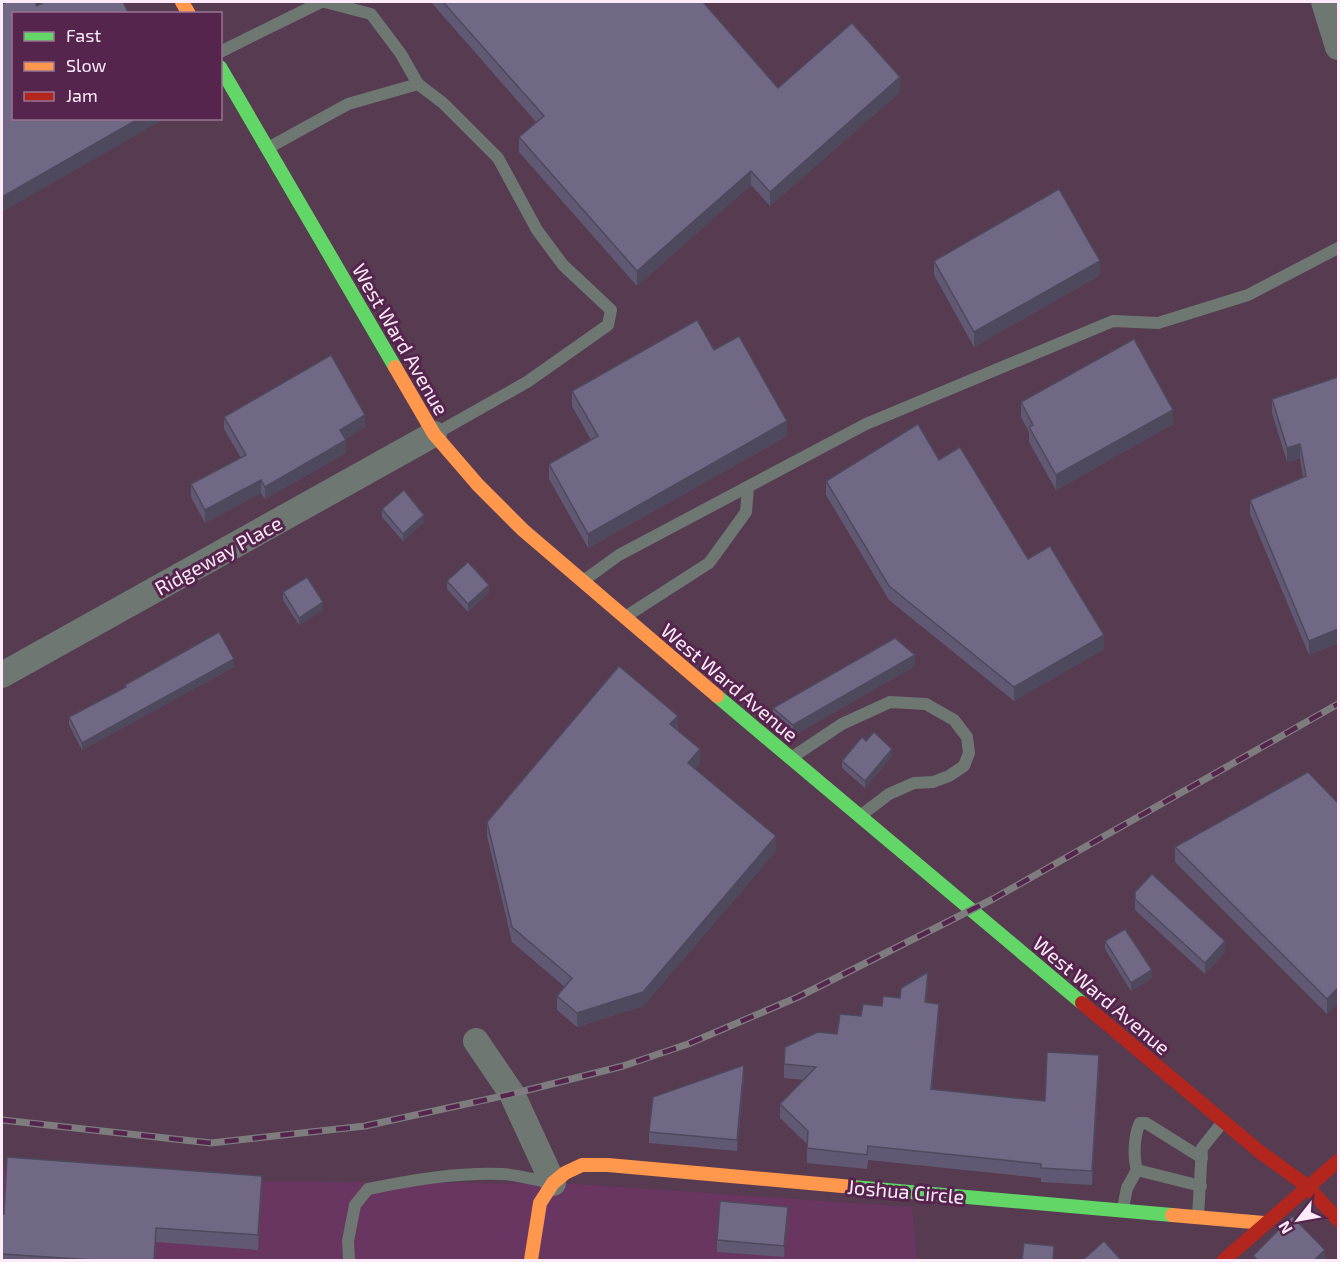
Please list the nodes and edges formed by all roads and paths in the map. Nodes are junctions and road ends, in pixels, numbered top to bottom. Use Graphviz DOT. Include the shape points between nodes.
graph roads {
  1 [pos="323,2"];
  2 [pos="1324,2"];
  3 [pos="1338,47"];
  4 [pos="222,51"];
  5 [pos="222,70"];
  6 [pos="418,84"];
  7 [pos="267,148"];
  8 [pos="1338,248"];
  9 [pos="434,434"];
  10 [pos="748,487"];
  11 [pos="583,581"];
  12 [pos="625,618"];
  13 [pos="2,675"];
  14 [pos="790,759"];
  15 [pos="860,817"];
  16 [pos="476,1041"];
  17 [pos="1223,1121"];
  18 [pos="1202,1158"];
  19 [pos="1338,1161"];
  20 [pos="1137,1170"];
  21 [pos="553,1183"];
  22 [pos="1201,1186"];
  23 [pos="1307,1186"];
  24 [pos="1123,1211"];
  25 [pos="1198,1217"];
  26 [pos="1338,1220"];
  27 [pos="1264,1223"];
  28 [pos="349,1260"];
  29 [pos="531,1260"];
  30 [pos="1224,1260"];
  1 -- 4 [label="lane"];
  1 -- 6 [label="lane" via="371,14"];
  2 -- 3 [label="street"];
  5 -- 7 [label="street, West Ward Avenue"];
  6 -- 7 [label="lane" via="348,104"];
  6 -- 9 [label="lane" via="443,103 498,158 543,238 563,265 611,310 608,325 566,355 527,382"];
  7 -- 9 [label="street, West Ward Avenue"];
  8 -- 10 [label="lane" via="1248,295 1158,322 1113,321 866,424"];
  9 -- 11 [label="street, West Ward Avenue" via="523,530"];
  9 -- 13 [label="street, Ridgeway Place"];
  10 -- 11 [label="lane" via="619,555"];
  10 -- 12 [label="lane" via="746,512 709,563"];
  11 -- 12 [label="street, West Ward Avenue"];
  12 -- 14 [label="street, West Ward Avenue"];
  14 -- 15 [label="street, West Ward Avenue"];
  14 -- 15 [label="lane" via="842,724 890,702 926,704 954,720 967,737 969,753 964,766 933,782 914,783 889,794"];
  15 -- 17 [label="street, West Ward Avenue"];
  16 -- 21 [label="street" via="512,1094"];
  17 -- 18 [label="lane" via="1202,1148"];
  17 -- 23 [label="street, West Ward Avenue"];
  18 -- 20 [label="lane" via="1140,1122"];
  18 -- 22 [label="lane"];
  19 -- 23 [label="street"];
  20 -- 22 [label="lane"];
  20 -- 24 [label="lane" via="1127,1188"];
  21 -- 24 [label="street, Joshua Circle" via="582,1165 608,1165"];
  21 -- 28 [label="lane" via="505,1174 466,1174 368,1189 355,1205 348,1240"];
  21 -- 29 [label="street, Joshua Circle" via="540,1203"];
  22 -- 25 [label="lane"];
  23 -- 26 [label="street, West Ward Avenue"];
  23 -- 27 [label="street"];
  24 -- 25 [label="street, Joshua Circle"];
  25 -- 27 [label="street, Joshua Circle"];
  27 -- 30 [label="street"];
}
